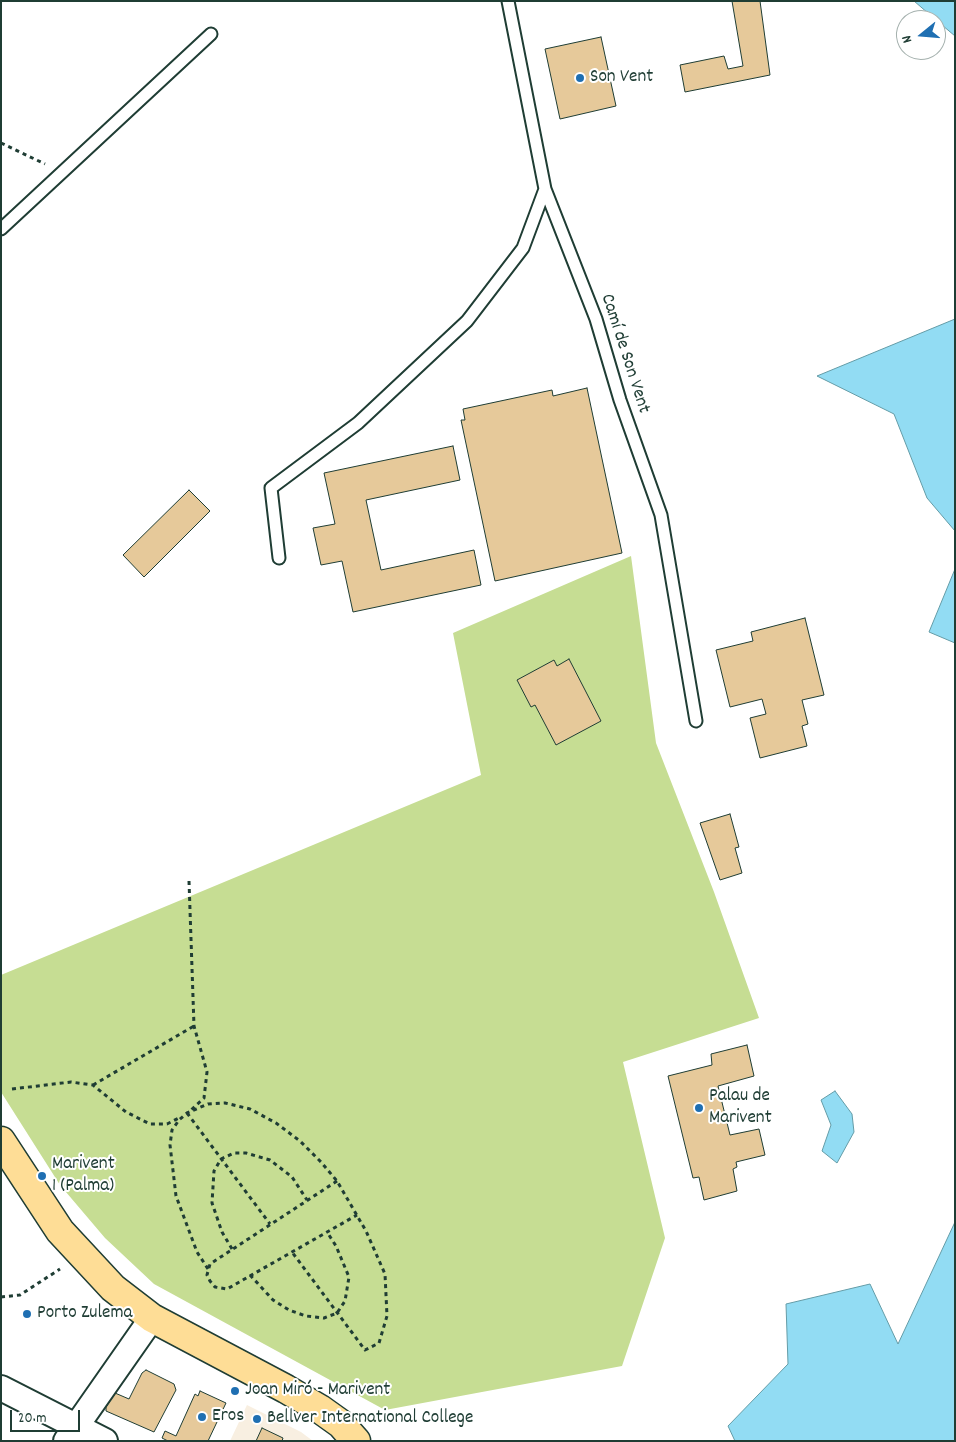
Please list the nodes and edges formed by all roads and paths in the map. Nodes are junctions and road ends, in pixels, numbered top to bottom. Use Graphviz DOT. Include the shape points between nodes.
graph roads {
  1 [pos="508,1"];
  2 [pos="211,34"];
  3 [pos="1,142"];
  4 [pos="39,170"];
  5 [pos="545,189"];
  6 [pos="1,228"];
  7 [pos="279,558"];
  8 [pos="696,721"];
  9 [pos="189,881"];
  10 [pos="194,1026"];
  11 [pos="93,1085"];
  12 [pos="12,1089"];
  13 [pos="187,1113"];
  14 [pos="1,1141"];
  15 [pos="221,1159"];
  16 [pos="337,1181"];
  17 [pos="307,1200"];
  18 [pos="358,1215"];
  19 [pos="270,1224"];
  20 [pos="327,1232"];
  21 [pos="232,1249"];
  22 [pos="292,1252"];
  23 [pos="81,1255"];
  24 [pos="208,1269"];
  25 [pos="250,1275"];
  26 [pos="1,1297"];
  27 [pos="337,1313"];
  28 [pos="152,1318"];
  29 [pos="1,1388"];
  30 [pos="71,1433"];
  31 [pos="106,1441"];
  32 [pos="356,1441"];
  1 -- 5 [label="lane, Camí de Son Vent"];
  2 -- 6 [label="lane"];
  3 -- 4 [label="path" via="45,164"];
  5 -- 7 [label="lane" via="523,248 467,321 358,423 271,488"];
  5 -- 8 [label="lane, Camí de Son Vent" via="596,318 620,400 661,515"];
  9 -- 10 [label="path"];
  10 -- 11 [label="path"];
  10 -- 13 [label="path" via="208,1072 204,1098"];
  11 -- 12 [label="path" via="71,1082"];
  11 -- 13 [label="path" via="126,1112 150,1124 167,1124"];
  13 -- 15 [label="path"];
  13 -- 16 [label="path" via="208,1104 225,1103 250,1109 300,1141"];
  13 -- 24 [label="path" via="172,1130 171,1167 176,1196 187,1228"];
  14 -- 23 [label="main road" via="42,1205"];
  15 -- 17 [label="path" via="234,1153 246,1153 270,1160 292,1177"];
  15 -- 19 [label="path"];
  15 -- 21 [label="path" via="214,1171 212,1203"];
  16 -- 17 [label="path"];
  16 -- 18 [label="path"];
  17 -- 19 [label="path"];
  18 -- 20 [label="path"];
  18 -- 27 [label="path" via="385,1274 387,1316 379,1343 365,1350"];
  19 -- 21 [label="path"];
  20 -- 22 [label="path"];
  20 -- 27 [label="path" via="349,1277 345,1301"];
  21 -- 24 [label="path" via="210,1264"];
  22 -- 25 [label="path"];
  22 -- 27 [label="path"];
  23 -- 26 [label="path" via="20,1295"];
  23 -- 28 [label="main road" via="113,1288"];
  24 -- 25 [label="path" via="210,1282 220,1288 227,1288"];
  25 -- 27 [label="path" via="272,1300 289,1310 324,1318"];
  28 -- 30 [label="street"];
  28 -- 32 [label="main road" via="320,1409 341,1424"];
  29 -- 30 [label="street"];
  30 -- 31 [label="street"];
}
